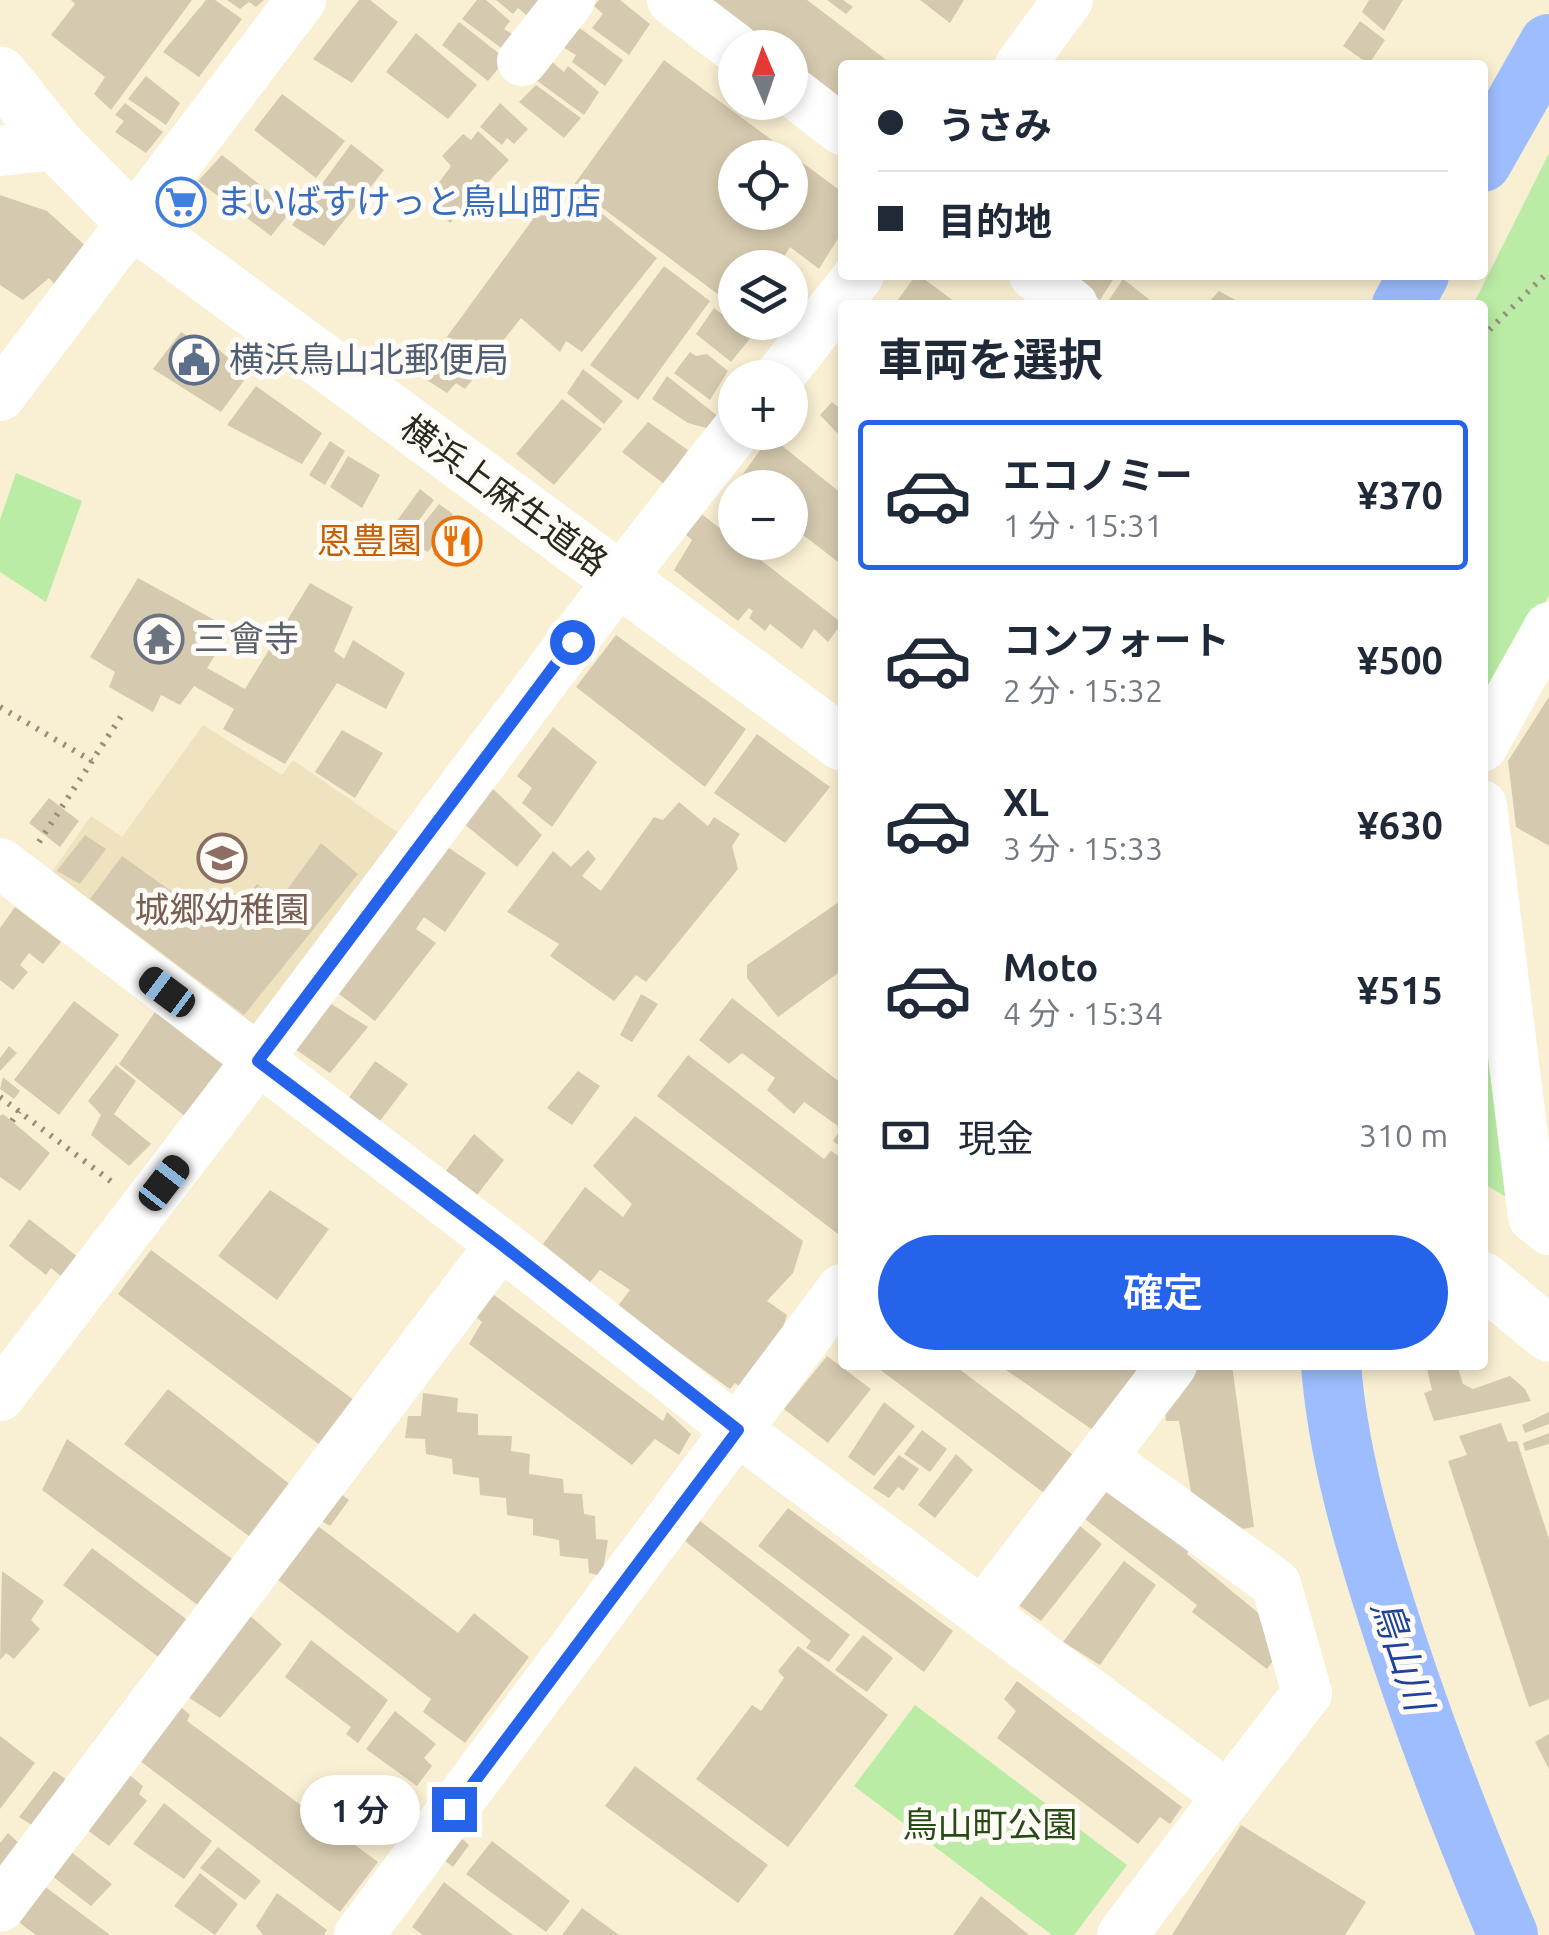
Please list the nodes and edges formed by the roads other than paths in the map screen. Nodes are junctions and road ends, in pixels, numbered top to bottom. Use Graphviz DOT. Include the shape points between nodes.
graph roads {
  1 [pos="301,0"];
  2 [pos="570,0"];
  3 [pos="672,0"];
  4 [pos="1068,0"];
  5 [pos="718,35"];
  6 [pos="1024,60"];
  7 [pos="522,61"];
  8 [pos="0,74"];
  9 [pos="808,104"];
  10 [pos="838,127"];
  11 [pos="56,146"];
  12 [pos="0,151"];
  13 [pos="131,220"];
  14 [pos="856,280"];
  15 [pos="1041,280"];
  16 [pos="840,300"];
  17 [pos="1067,300"];
  18 [pos="838,303"];
  19 [pos="792,360"];
  20 [pos="0,396"];
  21 [pos="721,450"];
  22 [pos="618,580"];
  23 [pos="1549,627"];
  24 [pos="1488,736"];
  25 [pos="838,740"];
  26 [pos="1488,855"];
  27 [pos="6,879"];
  28 [pos="1549,1033"];
  29 [pos="258,1061"];
  30 [pos="1516,1086"];
  31 [pos="1549,1230"];
  32 [pos="501,1244"];
  33 [pos="1488,1284"];
  34 [pos="838,1294"];
  35 [pos="1549,1334"];
  36 [pos="1168,1370"];
  37 [pos="0,1396"];
  38 [pos="738,1430"];
  39 [pos="1102,1458"];
  40 [pos="984,1612"];
  41 [pos="1228,1796"];
  42 [pos="0,1907"];
  43 [pos="359,1935"];
  44 [pos="1122,1935"];
  1 -- 13 [label="street"];
  2 -- 7 [label="street"];
  3 -- 5 [label="street"];
  4 -- 6 [label="street"];
  8 -- 11 [label="main road, 横浜上麻生道路"];
  9 -- 10 [label="street"];
  11 -- 12 [label="street"];
  11 -- 13 [label="main road, 横浜上麻生道路"];
  13 -- 20 [label="street"];
  13 -- 22 [label="main road, 横浜上麻生道路"];
  14 -- 16 [label="street"];
  15 -- 17 [label="street"];
  18 -- 19 [label="street"];
  21 -- 22 [label="street"];
  22 -- 25 [label="main road, 横浜上麻生道路"];
  22 -- 29 [label="street"];
  23 -- 24 [label="street"];
  26 -- 30 [label="street"];
  27 -- 29 [label="street"];
  28 -- 30 [label="street"];
  29 -- 32 [label="street"];
  29 -- 37 [label="street"];
  30 -- 31 [label="street" via="1533,1217"];
  32 -- 38 [label="street"];
  32 -- 42 [label="street"];
  33 -- 35 [label="main road"];
  34 -- 38 [label="street"];
  36 -- 39 [label="street"];
  38 -- 40 [label="street"];
  38 -- 43 [label="street"];
  39 -- 40 [label="street"];
  39 -- 41 [label="street" via="1276,1584 1307,1693"];
  40 -- 41 [label="street"];
  41 -- 44 [label="street"];
}
